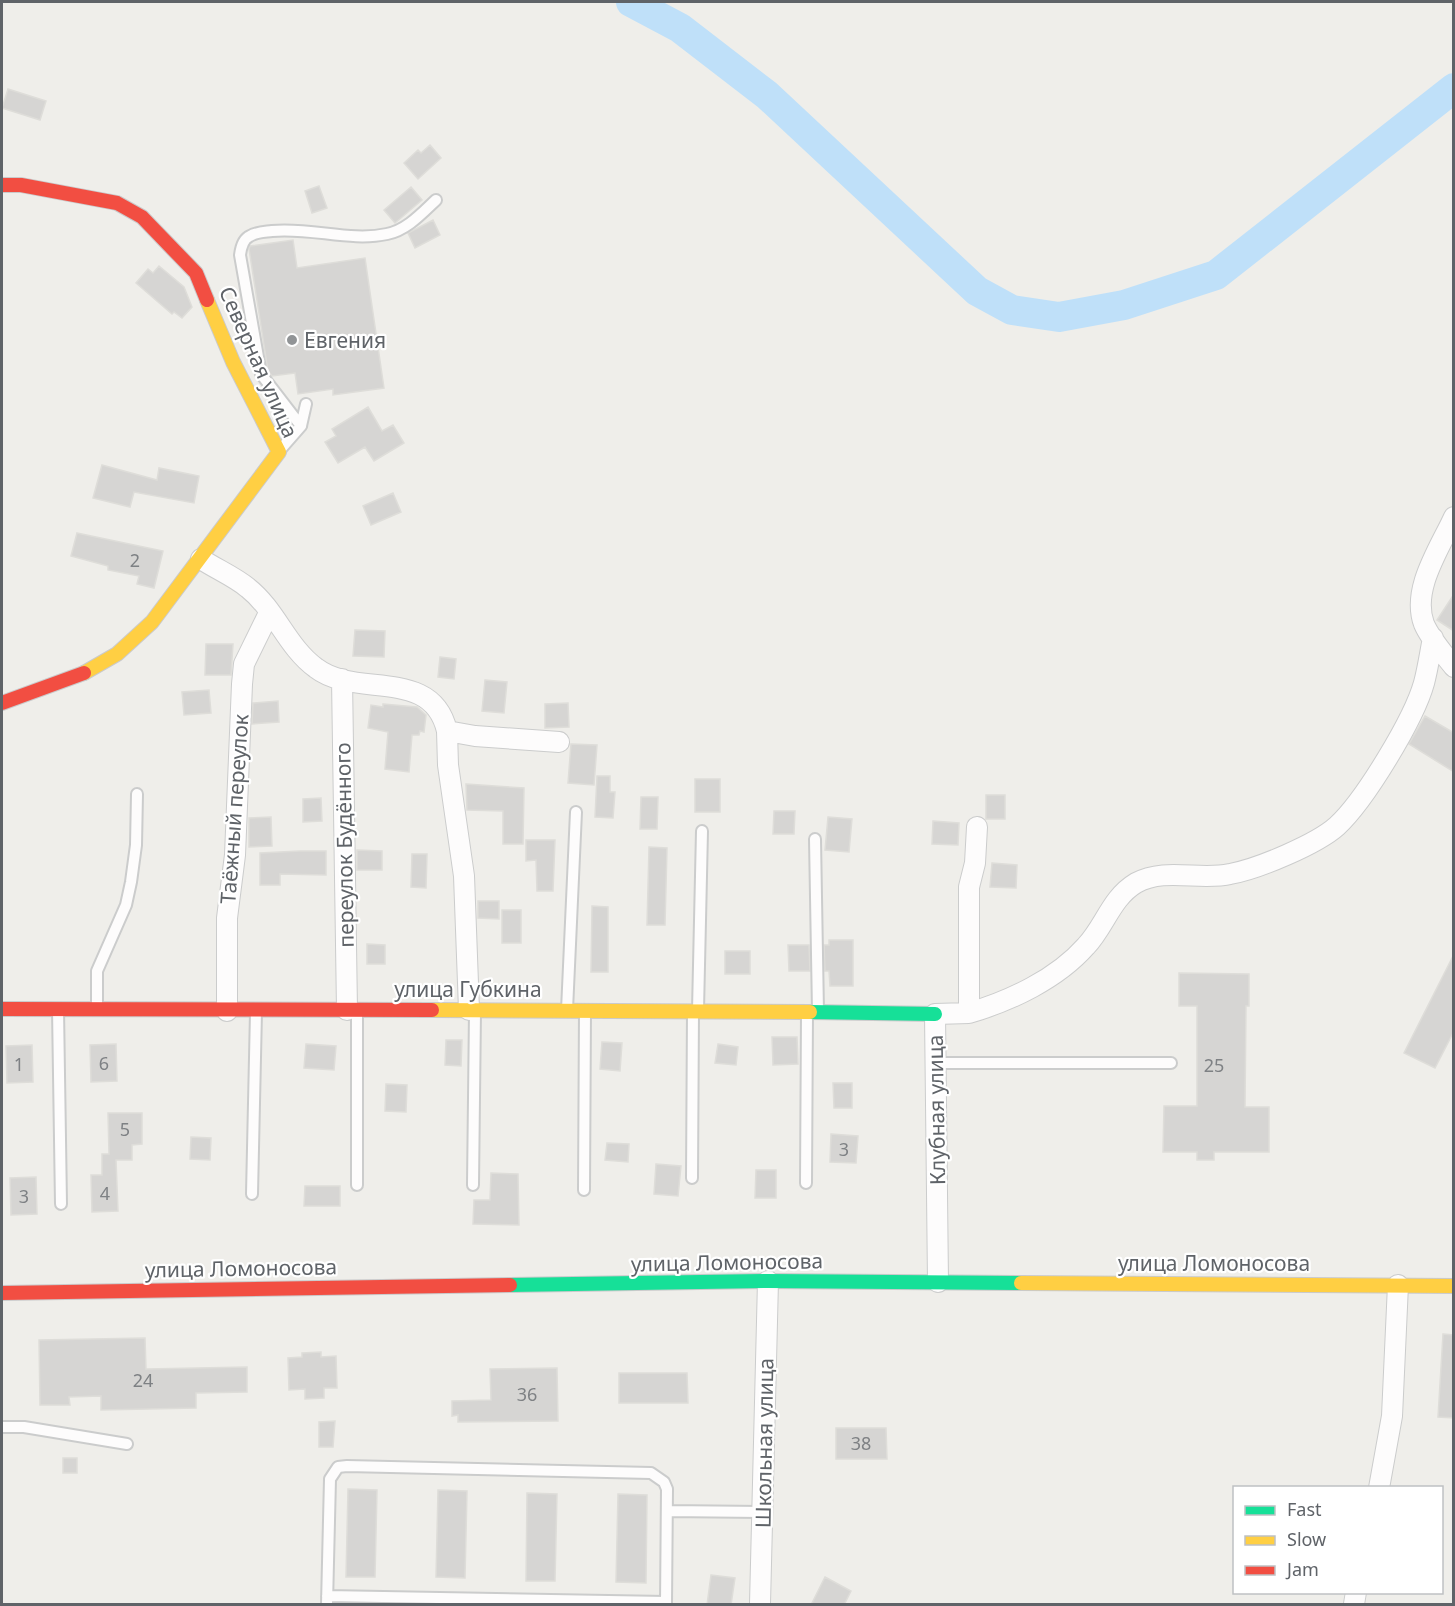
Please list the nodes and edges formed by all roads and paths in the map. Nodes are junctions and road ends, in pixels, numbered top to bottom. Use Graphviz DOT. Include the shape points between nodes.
graph roads {
  1 [pos="2,185"];
  2 [pos="436,200"];
  3 [pos="306,404"];
  4 [pos="301,426"];
  5 [pos="279,452"];
  6 [pos="1454,517"];
  7 [pos="201,560"];
  8 [pos="269,613"];
  9 [pos="1432,638"];
  10 [pos="1454,667"];
  11 [pos="342,679"];
  12 [pos="2,703"];
  13 [pos="447,731"];
  14 [pos="559,741"];
  15 [pos="137,794"];
  16 [pos="576,812"];
  17 [pos="977,827"];
  18 [pos="702,831"];
  19 [pos="815,839"];
  20 [pos="58,1008"];
  21 [pos="97,1008"];
  22 [pos="2,1009"];
  23 [pos="352,1010"];
  24 [pos="472,1010"];
  25 [pos="567,1010"];
  26 [pos="585,1010"];
  27 [pos="227,1011"];
  28 [pos="695,1011"];
  29 [pos="256,1012"];
  30 [pos="813,1012"];
  31 [pos="969,1012"];
  32 [pos="935,1014"];
  33 [pos="935,1063"];
  34 [pos="1172,1063"];
  35 [pos="692,1178"];
  36 [pos="806,1183"];
  37 [pos="357,1185"];
  38 [pos="473,1185"];
  39 [pos="584,1190"];
  40 [pos="252,1194"];
  41 [pos="62,1204"];
  42 [pos="768,1281"];
  43 [pos="938,1282"];
  44 [pos="1398,1285"];
  45 [pos="1454,1286"];
  46 [pos="2,1293"];
  47 [pos="2,1427"];
  48 [pos="127,1444"];
  49 [pos="1379,1486"];
  50 [pos="667,1511"];
  51 [pos="762,1512"];
  52 [pos="327,1600"];
  53 [pos="666,1603"];
  54 [pos="760,1605"];
  1 -- 5 [label="street, Северная улица" via="117,203 142,217 159,233 196,273 236,368"];
  2 -- 4 [label="lane" via="414,221 391,234 370,237 295,229 256,233 241,246 261,374"];
  3 -- 4 [label="lane"];
  4 -- 5 [label="lane"];
  5 -- 7 [label="street, Северная улица"];
  6 -- 9 [label="street" via="1422,595 1423,617"];
  7 -- 8 [label="street" via="248,587"];
  7 -- 12 [label="street, Северная улица" via="156,619 106,662 81,676"];
  8 -- 11 [label="street" via="302,656 318,670"];
  8 -- 27 [label="street, Таёжный переулок" via="244,664 235,855 227,918"];
  9 -- 10 [label="street"];
  9 -- 31 [label="street" via="1424,683 1402,732 1377,776 1338,825 1322,838 1242,872 1176,875 1138,882 1122,892 1087,945 1073,959 1008,999"];
  11 -- 13 [label="street" via="426,697 443,715"];
  11 -- 23 [label="street, переулок Будённого"];
  13 -- 14 [label="street"];
  13 -- 24 [label="street" via="464,876"];
  15 -- 21 [label="lane" via="131,882 123,913 97,971"];
  16 -- 25 [label="lane"];
  17 -- 31 [label="street, Клубная улица" via="969,887"];
  18 -- 28 [label="lane"];
  19 -- 30 [label="lane"];
  20 -- 21 [label="street, улица Губкина"];
  20 -- 22 [label="street, улица Губкина"];
  20 -- 41 [label="lane"];
  21 -- 27 [label="street, улица Губкина"];
  23 -- 24 [label="street, улица Губкина"];
  23 -- 29 [label="street, улица Губкина"];
  23 -- 37 [label="lane, переулок Будённого"];
  24 -- 25 [label="street, улица Губкина"];
  24 -- 38 [label="lane"];
  25 -- 26 [label="street, улица Губкина"];
  26 -- 28 [label="street, улица Губкина"];
  26 -- 39 [label="lane"];
  27 -- 29 [label="street, улица Губкина"];
  28 -- 30 [label="street, улица Губкина"];
  28 -- 35 [label="lane"];
  29 -- 40 [label="lane"];
  30 -- 32 [label="street, улица Губкина"];
  30 -- 36 [label="lane"];
  31 -- 32 [label="street, Клубная улица"];
  32 -- 33 [label="street, Клубная улица"];
  33 -- 34 [label="lane"];
  33 -- 43 [label="street, Клубная улица"];
  42 -- 43 [label="street, улица Ломоносова"];
  42 -- 46 [label="street, улица Ломоносова"];
  42 -- 51 [label="street, Школьная улица"];
  43 -- 44 [label="street, улица Ломоносова"];
  44 -- 45 [label="street, улица Ломоносова"];
  44 -- 49 [label="street" via="1392,1416"];
  47 -- 48 [label="lane"];
  50 -- 51 [label="lane"];
  50 -- 52 [label="lane" via="667,1489 651,1473 338,1467 330,1479"];
  50 -- 53 [label="lane"];
  51 -- 54 [label="street, Школьная улица"];
  52 -- 53 [label="lane"];
}
